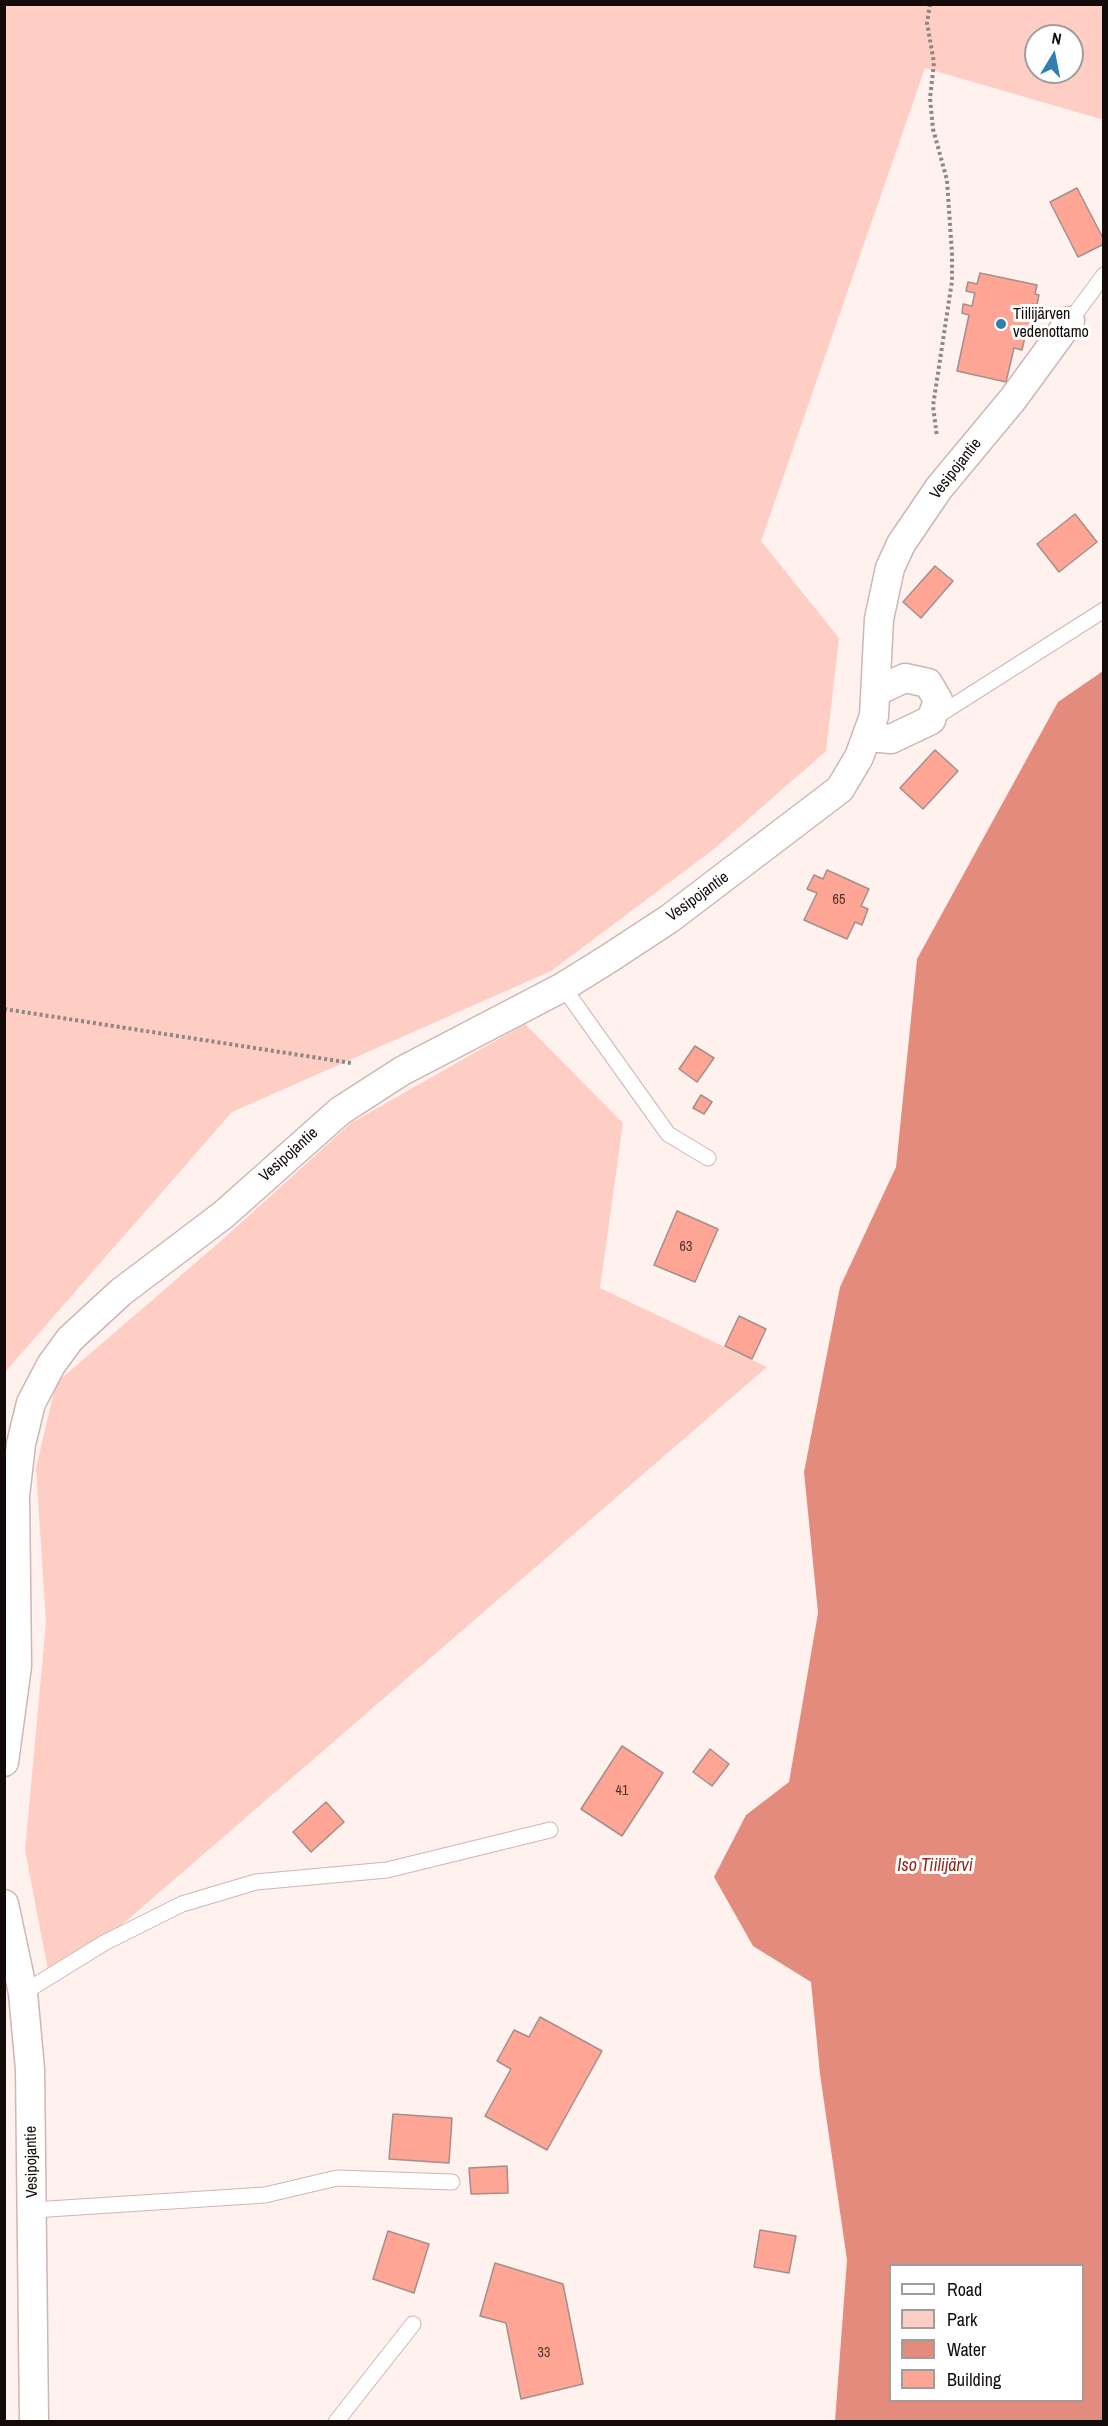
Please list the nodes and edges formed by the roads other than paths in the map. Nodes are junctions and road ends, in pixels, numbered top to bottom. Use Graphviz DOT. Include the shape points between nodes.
graph roads {
  1 [pos="1104,275"];
  2 [pos="1070,321"];
  3 [pos="1104,610"];
  4 [pos="877,692"];
  5 [pos="931,720"];
  6 [pos="868,737"];
  7 [pos="563,987"];
  8 [pos="708,1158"];
  9 [pos="4,1762"];
  10 [pos="550,1830"];
  11 [pos="4,1904"];
  12 [pos="23,1993"];
  13 [pos="452,2181"];
  14 [pos="33,2210"];
  15 [pos="414,2324"];
  16 [pos="34,2421"];
  17 [pos="336,2421"];
  1 -- 2 [label="lane, Vesipojantie"];
  2 -- 4 [label="street, Vesipojantie" via="1013,399 939,488 901,544 890,568 879,619"];
  3 -- 5 [label="lane"];
  4 -- 5 [label="street" via="905,678 928,683 938,700"];
  4 -- 6 [label="street, Vesipojantie"];
  5 -- 6 [label="street" via="891,739"];
  6 -- 7 [label="street, Vesipojantie" via="840,789 669,919"];
  7 -- 8 [label="lane" via="668,1134"];
  7 -- 9 [label="street, Vesipojantie" via="402,1071 340,1111 223,1215 121,1292 70,1339 51,1365 31,1403 21,1444 15,1496 17,1666"];
  10 -- 12 [label="lane" via="387,1870 256,1882 182,1904 104,1943"];
  11 -- 12 [label="street, Vesipojantie"];
  12 -- 14 [label="street, Vesipojantie" via="30,2069"];
  13 -- 14 [label="lane" via="337,2178 265,2195"];
  14 -- 16 [label="street, Vesipojantie"];
  15 -- 17 [label="lane"];
}
